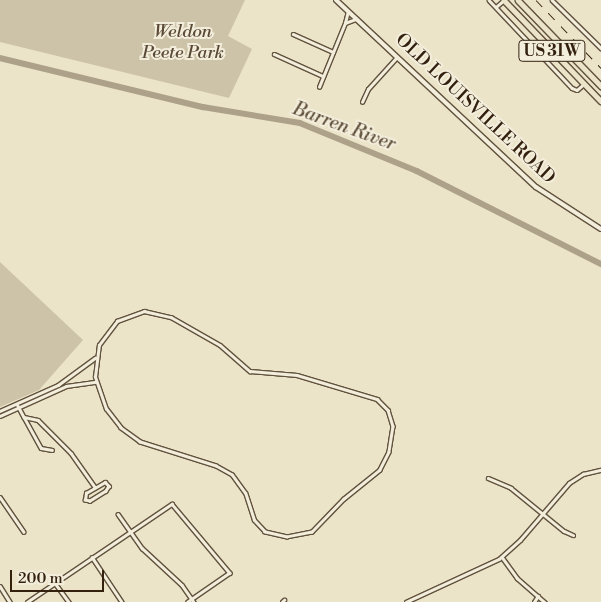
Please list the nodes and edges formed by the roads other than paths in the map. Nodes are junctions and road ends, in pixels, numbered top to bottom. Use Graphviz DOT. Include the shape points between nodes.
graph roads {
  1 [pos="336,0"];
  2 [pos="489,0"];
  3 [pos="504,0"];
  4 [pos="518,0"];
  5 [pos="552,0"];
  6 [pos="496,8"];
  7 [pos="348,10"];
  8 [pos="357,18"];
  9 [pos="346,23"];
  10 [pos="293,34"];
  11 [pos="601,48"];
  12 [pos="333,52"];
  13 [pos="274,54"];
  14 [pos="398,56"];
  15 [pos="323,76"];
  16 [pos="584,84"];
  17 [pos="601,86"];
  18 [pos="319,87"];
  19 [pos="601,101"];
  20 [pos="362,102"];
  21 [pos="601,229"];
  22 [pos="95,358"];
  23 [pos="96,382"];
  24 [pos="17,404"];
  25 [pos="19,408"];
  26 [pos="0,411"];
  27 [pos="0,416"];
  28 [pos="24,417"];
  29 [pos="52,450"];
  30 [pos="601,470"];
  31 [pos="488,478"];
  32 [pos="96,487"];
  33 [pos="0,498"];
  34 [pos="542,513"];
  35 [pos="118,514"];
  36 [pos="130,531"];
  37 [pos="24,532"];
  38 [pos="573,535"];
  39 [pos="92,557"];
  40 [pos="502,557"];
  41 [pos="55,582"];
  42 [pos="0,586"];
  43 [pos="538,596"];
  44 [pos="193,600"];
  45 [pos="10,602"];
  46 [pos="27,602"];
  47 [pos="68,602"];
  48 [pos="122,602"];
  49 [pos="188,602"];
  50 [pos="406,602"];
  51 [pos="534,602"];
  52 [pos="545,602"];
  1 -- 7 [label="street, OLD LOUISVILLE ROAD"];
  2 -- 6 [label="street"];
  3 -- 6 [label="street"];
  3 -- 16 [label="main road, US 31W"];
  4 -- 17 [label="main road, US 31W"];
  5 -- 11 [label="street"];
  6 -- 16 [label="street" via="572,88 577,90"];
  7 -- 8 [label="street, OLD LOUISVILLE ROAD"];
  7 -- 9 [label="street"];
  8 -- 9 [label="street"];
  8 -- 14 [label="street, OLD LOUISVILLE ROAD"];
  9 -- 12 [label="street"];
  10 -- 12 [label="street"];
  12 -- 15 [label="street"];
  13 -- 15 [label="street"];
  14 -- 20 [label="street" via="368,89"];
  14 -- 21 [label="street, OLD LOUISVILLE ROAD" via="536,187"];
  15 -- 18 [label="street"];
  16 -- 19 [label="main road, US 31W"];
  22 -- 23 [label="street"];
  22 -- 23 [label="street" via="103,336 117,321 139,312 161,313 220,345 250,371 297,374 373,397 390,415 392,438 380,470 344,499 316,529 302,536 276,536 257,525 242,488 227,472 153,448 124,431 106,408"];
  22 -- 24 [label="street" via="61,383"];
  23 -- 25 [label="street" via="66,386"];
  24 -- 25 [label="street"];
  24 -- 26 [label="street"];
  25 -- 27 [label="street"];
  25 -- 28 [label="street"];
  28 -- 29 [label="street" via="41,448"];
  28 -- 32 [label="street" via="39,421 73,455"];
  30 -- 34 [label="street" via="574,479"];
  31 -- 34 [label="street" via="508,486"];
  32 -- 32 [label="street" via="104,482 109,486 101,495 86,501 85,494"];
  33 -- 37 [label="street"];
  34 -- 38 [label="street"];
  34 -- 40 [label="street"];
  35 -- 36 [label="street"];
  36 -- 39 [label="street"];
  36 -- 44 [label="street" via="142,548 182,585"];
  36 -- 44 [label="street" via="172,504 230,573"];
  39 -- 41 [label="street"];
  39 -- 48 [label="street"];
  40 -- 43 [label="street" via="517,578"];
  40 -- 50 [label="street"];
  41 -- 46 [label="street"];
  41 -- 47 [label="street"];
  42 -- 45 [label="street"];
  43 -- 51 [label="street"];
  43 -- 52 [label="street"];
  44 -- 49 [label="street"];
}
